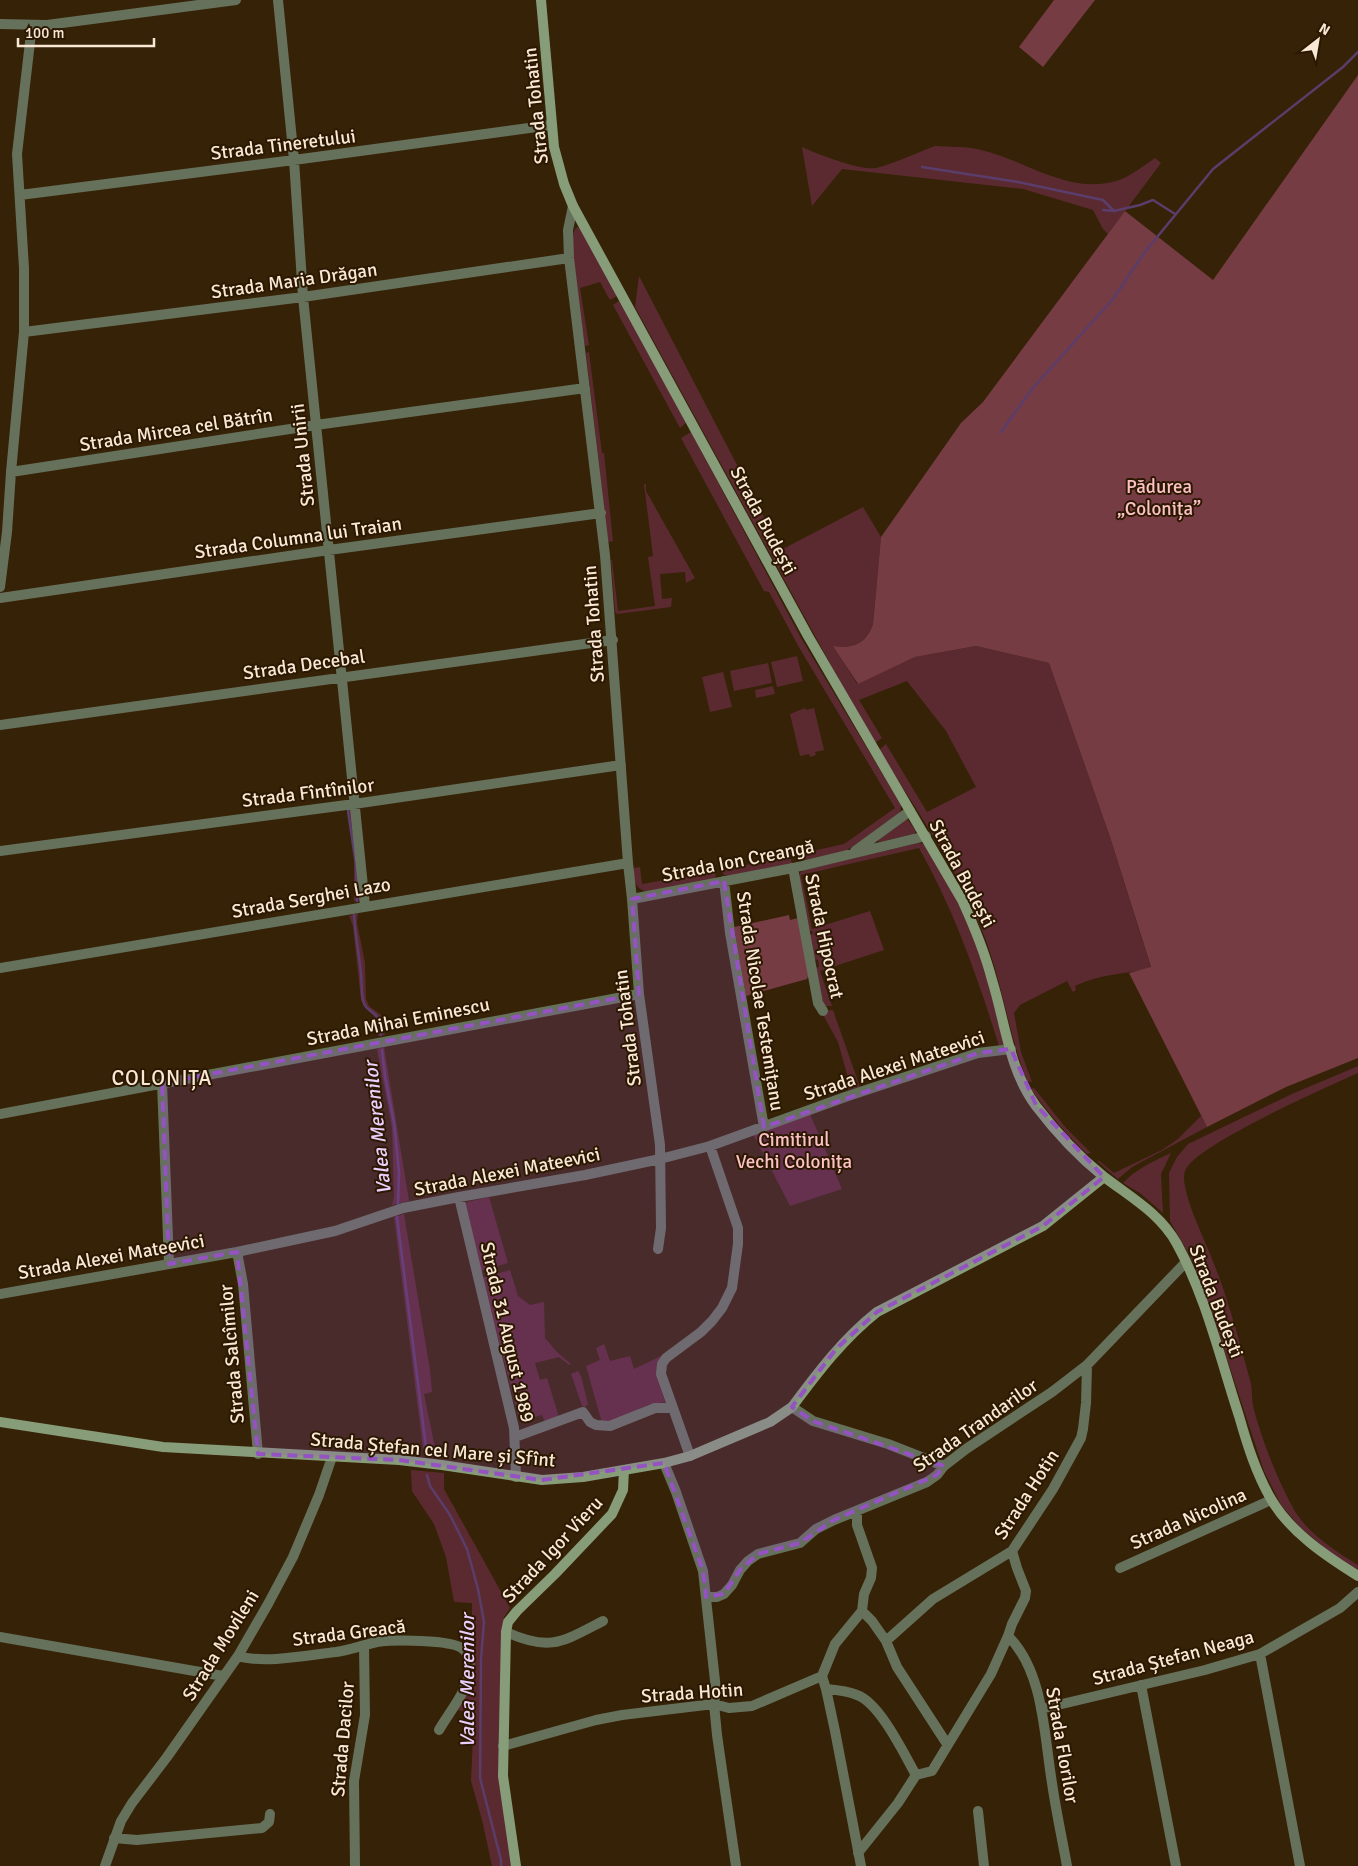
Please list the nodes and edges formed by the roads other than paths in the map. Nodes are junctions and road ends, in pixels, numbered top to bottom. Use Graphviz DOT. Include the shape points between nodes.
graph roads {
  1 [pos="236,0"];
  2 [pos="278,0"];
  3 [pos="542,0"];
  4 [pos="182,4"];
  5 [pos="0,24"];
  6 [pos="32,25"];
  7 [pos="551,125"];
  8 [pos="294,160"];
  9 [pos="20,195"];
  10 [pos="573,206"];
  11 [pos="569,258"];
  12 [pos="303,297"];
  13 [pos="24,332"];
  14 [pos="585,388"];
  15 [pos="316,425"];
  16 [pos="11,472"];
  17 [pos="601,513"];
  18 [pos="329,550"];
  19 [pos="0,587"];
  20 [pos="0,598"];
  21 [pos="613,640"];
  22 [pos="342,676"];
  23 [pos="0,725"];
  24 [pos="621,765"];
  25 [pos="354,804"];
  26 [pos="910,811"];
  27 [pos="926,836"];
  28 [pos="0,851"];
  29 [pos="850,855"];
  30 [pos="628,863"];
  31 [pos="793,868"];
  32 [pos="724,881"];
  33 [pos="632,899"];
  34 [pos="365,906"];
  35 [pos="0,968"];
  36 [pos="639,994"];
  37 [pos="822,1011"];
  38 [pos="1011,1048"];
  39 [pos="162,1084"];
  40 [pos="0,1114"];
  41 [pos="764,1127"];
  42 [pos="710,1146"];
  43 [pos="660,1159"];
  44 [pos="1104,1176"];
  45 [pos="459,1197"];
  46 [pos="658,1249"];
  47 [pos="237,1252"];
  48 [pos="1186,1262"];
  49 [pos="169,1264"];
  50 [pos="0,1294"];
  51 [pos="1087,1365"];
  52 [pos="792,1407"];
  53 [pos="672,1408"];
  54 [pos="0,1422"];
  55 [pos="515,1437"];
  56 [pos="258,1454"];
  57 [pos="690,1456"];
  58 [pos="332,1457"];
  59 [pos="664,1463"];
  60 [pos="944,1466"];
  61 [pos="624,1470"];
  62 [pos="516,1477"];
  63 [pos="1272,1500"];
  64 [pos="857,1512"];
  65 [pos="1012,1552"];
  66 [pos="1120,1568"];
  67 [pos="1358,1576"];
  68 [pos="1358,1592"];
  69 [pos="706,1597"];
  70 [pos="862,1611"];
  71 [pos="603,1622"];
  72 [pos="507,1627"];
  73 [pos="1008,1636"];
  74 [pos="0,1637"];
  75 [pos="886,1641"];
  76 [pos="364,1646"];
  77 [pos="1260,1654"];
  78 [pos="238,1656"];
  79 [pos="223,1676"];
  80 [pos="822,1676"];
  81 [pos="1142,1685"];
  82 [pos="826,1689"];
  83 [pos="714,1704"];
  84 [pos="1041,1709"];
  85 [pos="438,1730"];
  86 [pos="947,1744"];
  87 [pos="503,1746"];
  88 [pos="916,1775"];
  89 [pos="978,1811"];
  90 [pos="270,1814"];
  91 [pos="114,1838"];
  92 [pos="858,1853"];
  93 [pos="105,1866"];
  94 [pos="355,1866"];
  95 [pos="516,1866"];
  96 [pos="736,1866"];
  97 [pos="861,1866"];
  98 [pos="984,1866"];
  99 [pos="1067,1866"];
  100 [pos="1176,1866"];
  101 [pos="1300,1866"];
  1 -- 4 [label="street"];
  2 -- 8 [label="street, Strada Unirii"];
  3 -- 7 [label="street, Strada Tohatin"];
  4 -- 6 [label="street"];
  5 -- 6 [label="street"];
  6 -- 9 [label="street" via="17,154"];
  7 -- 8 [label="street, Strada Tineretului"];
  7 -- 10 [label="street, Strada Tohatin" via="558,166"];
  8 -- 9 [label="street, Strada Tineretului"];
  8 -- 12 [label="street, Strada Unirii"];
  9 -- 13 [label="street"];
  10 -- 11 [label="street, Strada Tohatin" via="568,230"];
  10 -- 26 [label="street, Strada Budești" via="808,636"];
  11 -- 12 [label="street, Strada Maria Drăgan"];
  11 -- 14 [label="street, Strada Tohatin"];
  12 -- 13 [label="street, Strada Maria Drăgan"];
  12 -- 15 [label="street, Strada Unirii"];
  13 -- 16 [label="street"];
  14 -- 15 [label="street, Strada Mircea cel Bătrîn"];
  14 -- 17 [label="street, Strada Tohatin"];
  15 -- 16 [label="street, Strada Mircea cel Bătrîn"];
  15 -- 18 [label="street, Strada Unirii"];
  16 -- 19 [label="street"];
  17 -- 18 [label="street, Strada Columna lui Traian"];
  17 -- 21 [label="street, Strada Tohatin"];
  18 -- 20 [label="street, Strada Columna lui Traian"];
  18 -- 22 [label="street, Strada Unirii"];
  21 -- 22 [label="street, Strada Decebal"];
  21 -- 24 [label="street, Strada Tohatin"];
  22 -- 23 [label="street, Strada Decebal"];
  22 -- 25 [label="street, Strada Unirii"];
  24 -- 25 [label="street, Strada Fîntînilor"];
  24 -- 30 [label="street, Strada Tohatin"];
  25 -- 28 [label="street, Strada Fîntînilor"];
  25 -- 34 [label="street, Strada Unirii"];
  26 -- 27 [label="street, Strada Budești"];
  26 -- 29 [label="street, Strada Ion Creangă"];
  27 -- 29 [label="street, Strada Ion Creangă"];
  27 -- 38 [label="street, Strada Budești" via="972,921"];
  29 -- 31 [label="street, Strada Ion Creangă"];
  30 -- 33 [label="street, Strada Tohatin"];
  30 -- 34 [label="street, Strada Serghei Lazo"];
  31 -- 32 [label="street, Strada Ion Creangă"];
  31 -- 37 [label="street, Strada Hipocrat"];
  32 -- 33 [label="street, Strada Ion Creangă"];
  32 -- 41 [label="street, Strada Nicolae Testemițanu"];
  33 -- 36 [label="street, Strada Tohatin"];
  34 -- 35 [label="street, Strada Serghei Lazo"];
  36 -- 39 [label="street, Strada Mihai Eminescu"];
  36 -- 43 [label="street, Strada Tohatin"];
  38 -- 41 [label="street, Strada Alexei Mateevici" via="978,1053"];
  38 -- 44 [label="street, Strada Budești" via="1018,1072 1036,1105 1060,1134"];
  39 -- 40 [label="street, Strada Mihai Eminescu"];
  39 -- 49 [label="street"];
  41 -- 42 [label="street, Strada Alexei Mateevici"];
  42 -- 43 [label="street, Strada Alexei Mateevici"];
  42 -- 53 [label="street" via="738,1228 732,1288 712,1321 662,1364 661,1374"];
  43 -- 45 [label="street, Strada Alexei Mateevici"];
  43 -- 46 [label="street, Strada Tohatin" via="661,1228"];
  44 -- 48 [label="street, Strada Budești" via="1158,1217"];
  44 -- 52 [label="street, Strada Ștefan cel Mare și Sfînt" via="1043,1226 877,1312 836,1349"];
  45 -- 47 [label="street, Strada Alexei Mateevici" via="403,1208 335,1231"];
  45 -- 55 [label="street, Strada 31 August 1989"];
  47 -- 49 [label="street, Strada Alexei Mateevici"];
  47 -- 56 [label="street, Strada Salcîmilor" via="243,1284"];
  48 -- 51 [label="street, Strada Trandarilor"];
  48 -- 63 [label="street, Strada Budești" via="1202,1298 1250,1452"];
  49 -- 50 [label="street, Strada Alexei Mateevici"];
  51 -- 60 [label="street, Strada Trandarilor"];
  51 -- 65 [label="street, Strada Hotin" via="1084,1429 1054,1489"];
  52 -- 57 [label="street, Strada Ștefan cel Mare și Sfînt" via="770,1422"];
  52 -- 60 [label="street" via="813,1421 888,1444"];
  53 -- 55 [label="street" via="655,1408 610,1426 590,1422 583,1412"];
  53 -- 57 [label="street"];
  54 -- 56 [label="street, Strada Ștefan cel Mare și Sfînt" via="163,1447"];
  55 -- 62 [label="street, Strada 31 August 1989"];
  56 -- 58 [label="street, Strada Ștefan cel Mare și Sfînt"];
  57 -- 59 [label="street, Strada Ștefan cel Mare și Sfînt"];
  58 -- 62 [label="street, Strada Ștefan cel Mare și Sfînt" via="442,1464"];
  58 -- 78 [label="street, Strada Movileni" via="293,1557"];
  59 -- 61 [label="street, Strada Ștefan cel Mare și Sfînt"];
  59 -- 69 [label="street" via="703,1571"];
  60 -- 64 [label="street, Strada Trandarilor" via="927,1482"];
  61 -- 62 [label="street, Strada Ștefan cel Mare și Sfînt" via="542,1480"];
  61 -- 72 [label="street, Strada Igor Vieru" via="623,1490 612,1514 517,1611"];
  63 -- 66 [label="street, Strada Nicolina"];
  63 -- 67 [label="street, Strada Budești" via="1303,1536"];
  64 -- 69 [label="street, Strada Trandarilor" via="834,1520 800,1543 758,1554 740,1570 724,1594"];
  64 -- 70 [label="street" via="857,1525 872,1568"];
  65 -- 73 [label="street" via="1026,1591"];
  65 -- 75 [label="street, Strada Hotin" via="933,1599"];
  68 -- 77 [label="street, Strada Ștefan Neaga" via="1340,1608"];
  69 -- 83 [label="street" via="716,1690"];
  70 -- 75 [label="street"];
  70 -- 80 [label="street" via="835,1644"];
  71 -- 72 [label="street" via="549,1644 525,1640"];
  72 -- 87 [label="street"];
  73 -- 84 [label="street, Strada Florilor" via="1028,1663"];
  73 -- 86 [label="street" via="991,1674"];
  74 -- 79 [label="street"];
  75 -- 86 [label="street" via="897,1667"];
  76 -- 78 [label="street, Strada Greacă" via="253,1660"];
  76 -- 85 [label="street, Strada Greacă" via="394,1641 427,1642 454,1645 466,1652 470,1668 467,1681"];
  76 -- 94 [label="street, Strada Dacilor" via="365,1715 354,1781"];
  77 -- 81 [label="street, Strada Ștefan Neaga"];
  77 -- 101 [label="street"];
  78 -- 79 [label="street, Strada Movileni"];
  79 -- 91 [label="street, Strada Movileni" via="132,1803"];
  80 -- 82 [label="street"];
  80 -- 83 [label="street, Strada Hotin" via="752,1706 729,1708"];
  81 -- 84 [label="street, Strada Ștefan Neaga"];
  81 -- 100 [label="street"];
  82 -- 88 [label="street" via="858,1695 870,1703"];
  82 -- 92 [label="street"];
  83 -- 87 [label="street, Strada Hotin" via="605,1719"];
  83 -- 96 [label="street"];
  84 -- 99 [label="street, Strada Florilor"];
  86 -- 88 [label="street" via="932,1771"];
  87 -- 95 [label="street" via="503,1776"];
  88 -- 92 [label="street"];
  89 -- 98 [label="street"];
  90 -- 91 [label="street" via="269,1822 262,1828 137,1840"];
  91 -- 93 [label="street, Strada Movileni"];
  92 -- 97 [label="street"];
}
